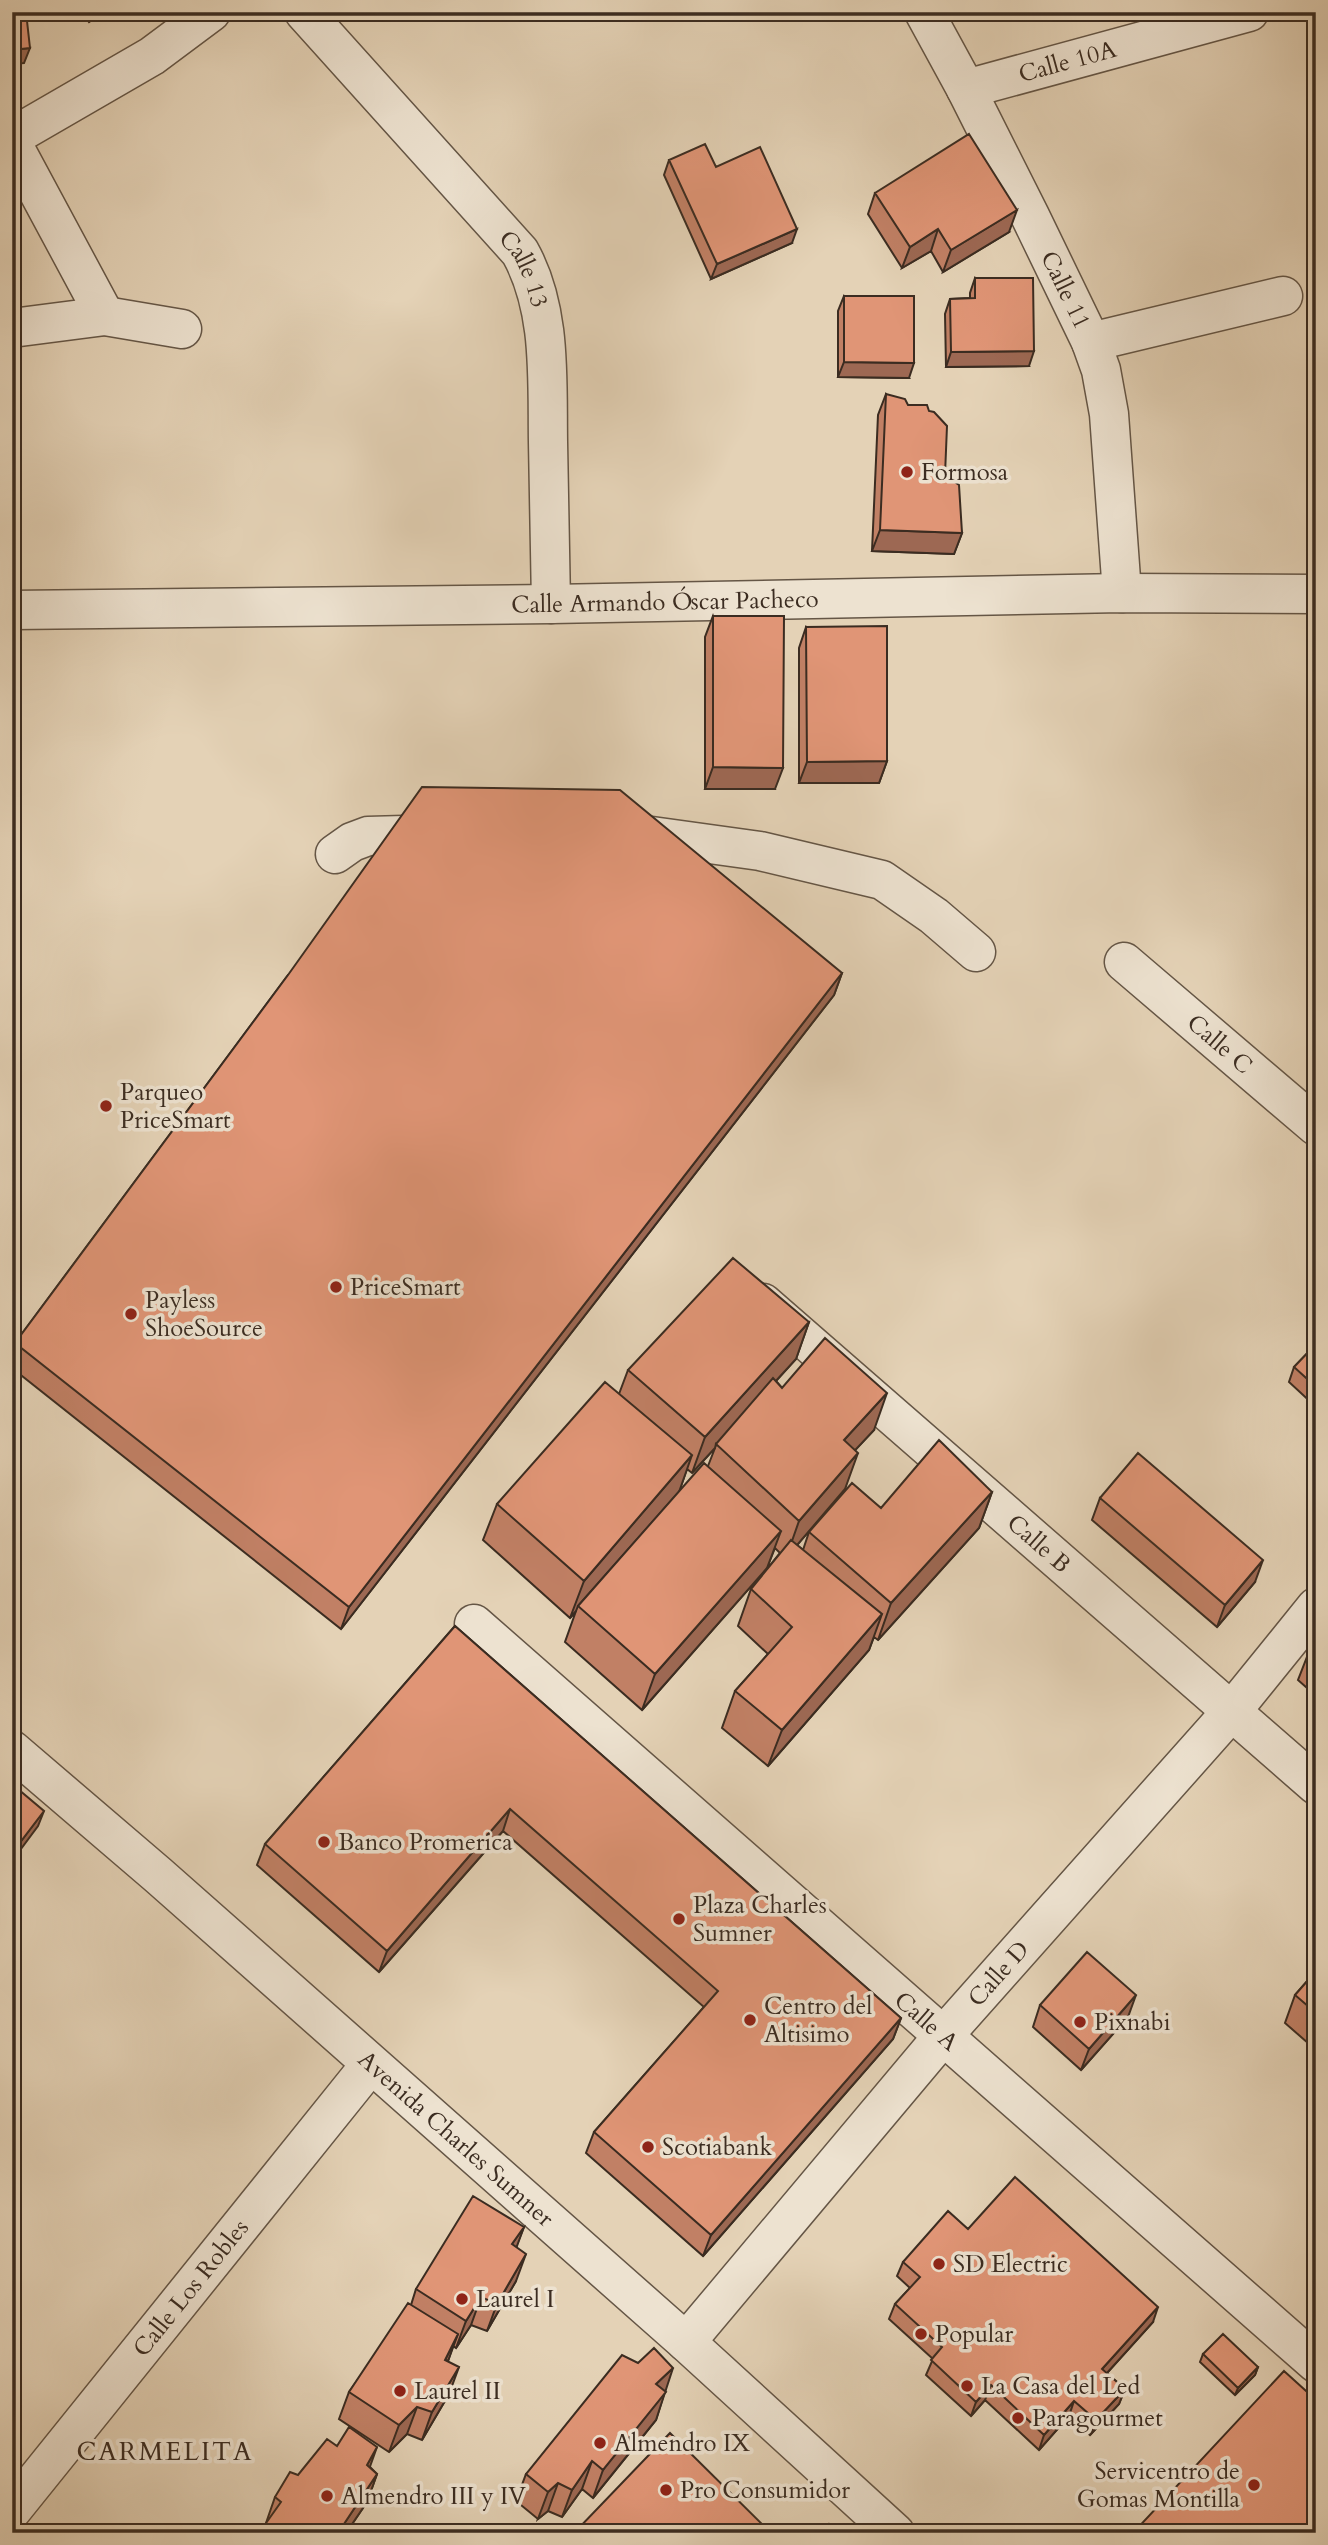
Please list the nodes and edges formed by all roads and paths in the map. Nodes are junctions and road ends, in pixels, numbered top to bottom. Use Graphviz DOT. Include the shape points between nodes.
graph roads {
  1 [pos="211,12"];
  2 [pos="304,12"];
  3 [pos="924,12"];
  4 [pos="1249,12"];
  5 [pos="966,89"];
  6 [pos="12,137"];
  7 [pos="12,143"];
  8 [pos="1283,296"];
  9 [pos="105,316"];
  10 [pos="12,328"];
  11 [pos="182,329"];
  12 [pos="1091,342"];
  13 [pos="1122,593"];
  14 [pos="1316,594"];
  15 [pos="551,604"];
  16 [pos="12,610"];
  17 [pos="597,831"];
  18 [pos="476,834"];
  19 [pos="335,854"];
  20 [pos="976,952"];
  21 [pos="1124,962"];
  22 [pos="1316,1126"];
  23 [pos="761,1301"];
  24 [pos="1316,1607"];
  25 [pos="474,1624"];
  26 [pos="1231,1712"];
  27 [pos="12,1750"];
  28 [pos="1316,1785"];
  29 [pos="943,2036"];
  30 [pos="370,2065"];
  31 [pos="686,2342"];
  32 [pos="1316,2363"];
  33 [pos="12,2510"];
  34 [pos="895,2533"];
  1 -- 6 [label="street" via="152,56"];
  2 -- 15 [label="street, Calle 13" via="520,252 529,268 547,354"];
  3 -- 5 [label="street, Calle 11"];
  4 -- 5 [label="street, Calle 10A"];
  5 -- 12 [label="street, Calle 11"];
  7 -- 9 [label="street"];
  8 -- 12 [label="street"];
  9 -- 10 [label="street"];
  9 -- 11 [label="street"];
  12 -- 13 [label="street, Calle 11" via="1109,414"];
  13 -- 14 [label="street, Calle Armando Óscar Pacheco"];
  13 -- 15 [label="street, Calle Armando Óscar Pacheco"];
  15 -- 16 [label="street, Calle Armando Óscar Pacheco"];
  17 -- 20 [label="street" via="760,851 882,880"];
  18 -- 19 [label="street" via="368,836"];
  21 -- 22 [label="street, Calle C"];
  23 -- 26 [label="street, Calle B"];
  24 -- 26 [label="street, Calle D"];
  25 -- 29 [label="street, Calle A"];
  26 -- 28 [label="street, Calle B"];
  26 -- 29 [label="street, Calle D"];
  27 -- 30 [label="street, Avenida Charles Sumner"];
  29 -- 31 [label="street, Calle D"];
  29 -- 32 [label="street, Calle A"];
  30 -- 31 [label="street, Avenida Charles Sumner"];
  30 -- 33 [label="street, Calle Los Robles"];
  31 -- 34 [label="street, Avenida Charles Sumner"];
}
